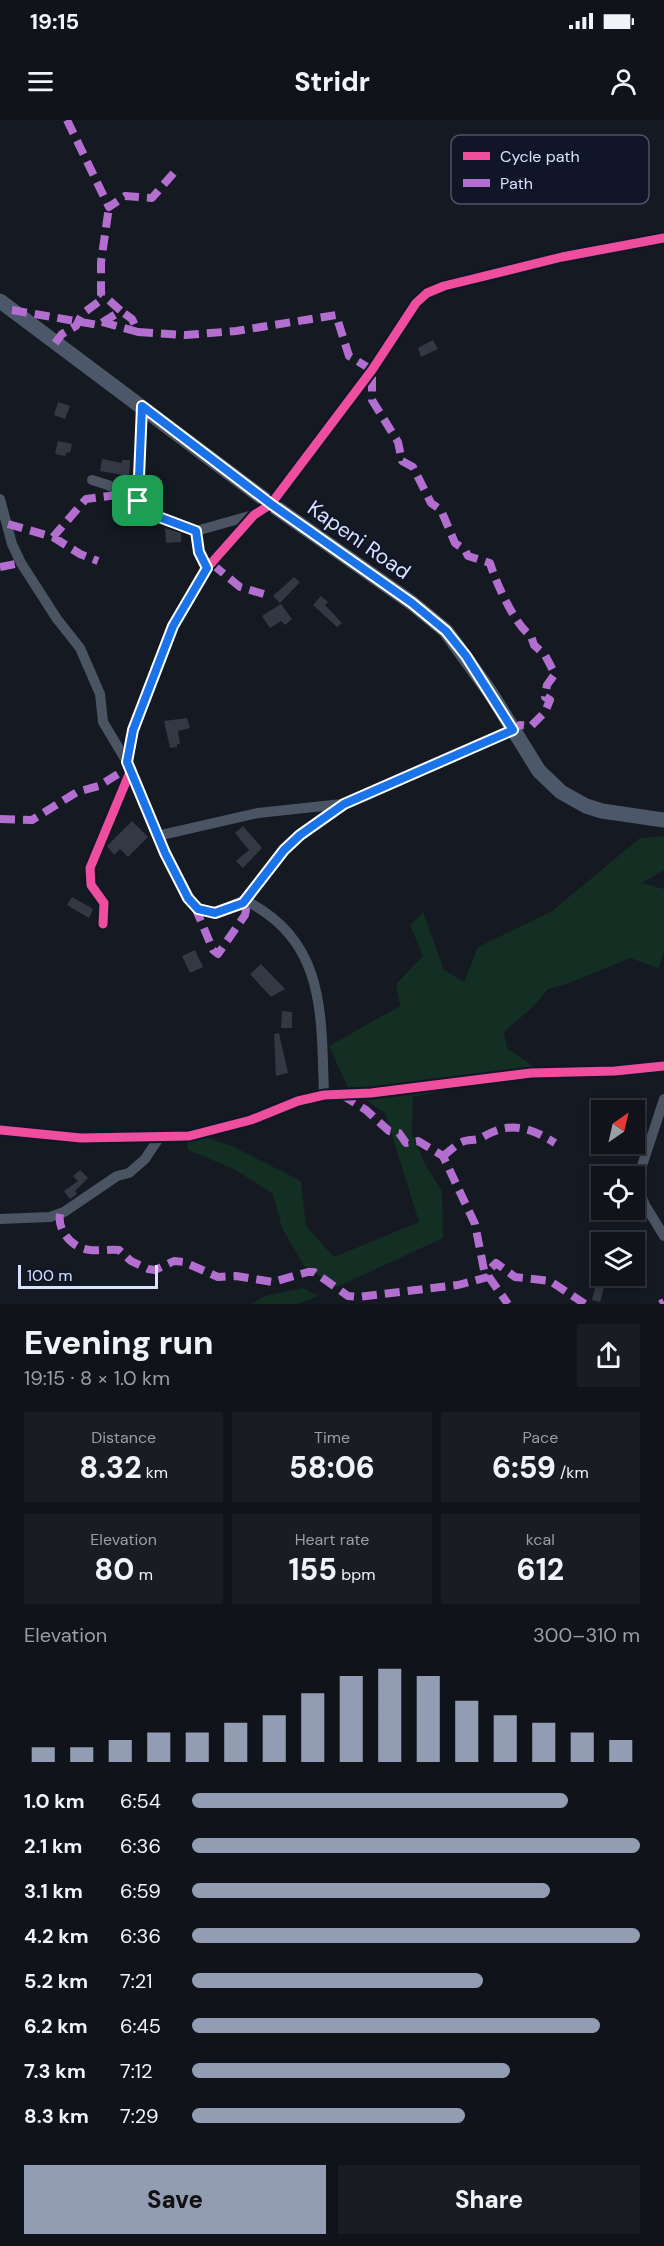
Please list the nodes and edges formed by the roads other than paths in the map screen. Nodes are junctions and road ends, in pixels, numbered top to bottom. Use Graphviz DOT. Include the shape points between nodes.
graph roads {
  1 [pos="664,238"];
  2 [pos="4,309"];
  3 [pos="142,406"];
  4 [pos="92,480"];
  5 [pos="0,499"];
  6 [pos="138,501"];
  7 [pos="271,504"];
  8 [pos="254,515"];
  9 [pos="196,531"];
  10 [pos="207,568"];
  11 [pos="513,730"];
  12 [pos="128,767"];
  13 [pos="344,804"];
  14 [pos="664,819"];
  15 [pos="157,836"];
  16 [pos="244,900"];
  17 [pos="103,924"];
  18 [pos="664,1066"];
  19 [pos="324,1095"];
  20 [pos="664,1099"];
  21 [pos="0,1130"];
  22 [pos="159,1138"];
  23 [pos="0,1219"];
  24 [pos="664,1236"];
  1 -- 7 [label="street" via="533,263 427,292"];
  2 -- 3 [label="main road, Kapeni Road"];
  3 -- 6 [label="street"];
  3 -- 7 [label="main road, Kapeni Road"];
  4 -- 6 [label="street" via="108,484"];
  5 -- 12 [label="street" via="21,563 80,648 100,694 103,722"];
  6 -- 9 [label="street" via="151,514"];
  7 -- 8 [label="street"];
  7 -- 11 [label="main road, Kapeni Road" via="446,631"];
  8 -- 9 [label="street"];
  8 -- 10 [label="street"];
  9 -- 10 [label="street" via="199,552"];
  10 -- 12 [label="street" via="173,626 133,730"];
  11 -- 13 [label="street"];
  11 -- 14 [label="main road, Kapeni Road" via="539,771 573,800 611,813"];
  12 -- 15 [label="street"];
  12 -- 17 [label="street" via="90,868 91,885 104,903"];
  13 -- 15 [label="street" via="258,813"];
  13 -- 16 [label="street" via="284,850"];
  15 -- 16 [label="street" via="195,907 215,913"];
  16 -- 19 [label="street" via="281,924 312,972 321,1033"];
  18 -- 19 [label="street" via="531,1073"];
  19 -- 22 [label="street" via="212,1131"];
  20 -- 24 [label="street" via="636,1184"];
  21 -- 22 [label="street" via="81,1138"];
  22 -- 23 [label="street" via="141,1164 64,1212 50,1217"];
}
